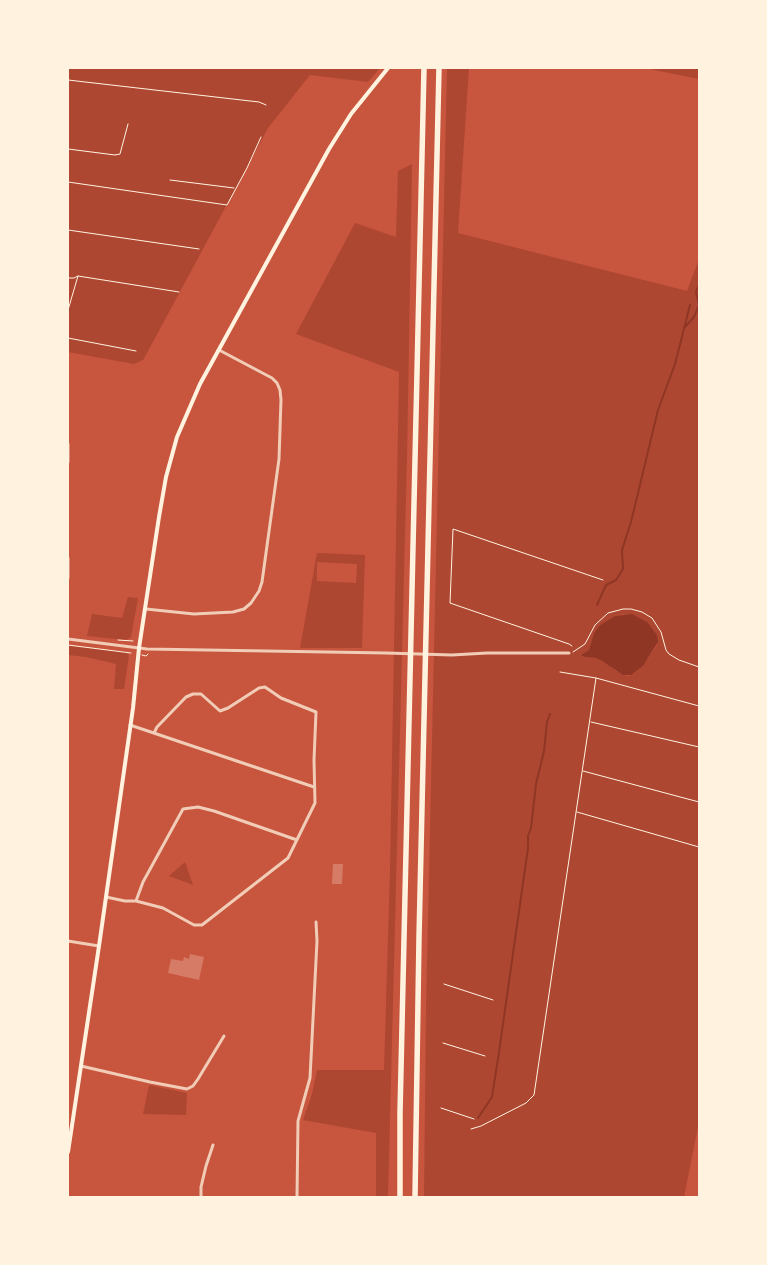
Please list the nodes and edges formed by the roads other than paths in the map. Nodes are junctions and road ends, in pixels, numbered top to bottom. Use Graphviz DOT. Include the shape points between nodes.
graph roads {
  1 [pos="388,68"];
  2 [pos="424,68"];
  3 [pos="439,68"];
  4 [pos="219,350"];
  5 [pos="68,444"];
  6 [pos="68,462"];
  7 [pos="68,558"];
  8 [pos="68,578"];
  9 [pos="146,609"];
  10 [pos="68,639"];
  11 [pos="139,648"];
  12 [pos="569,653"];
  13 [pos="130,725"];
  14 [pos="154,732"];
  15 [pos="314,788"];
  16 [pos="297,840"];
  17 [pos="106,896"];
  18 [pos="136,901"];
  19 [pos="316,922"];
  20 [pos="68,941"];
  21 [pos="99,946"];
  22 [pos="224,1036"];
  23 [pos="81,1066"];
  24 [pos="213,1145"];
  25 [pos="68,1152"];
  26 [pos="201,1197"];
  27 [pos="297,1197"];
  28 [pos="400,1197"];
  29 [pos="415,1197"];
  1 -- 4 [label="main road" via="351,114 329,149"];
  2 -- 28 [label="highway"];
  3 -- 29 [label="highway"];
  4 -- 9 [label="main road" via="191,402 176,439 159,517"];
  4 -- 9 [label="street" via="272,378 280,390 279,460 262,582 251,603 244,609 233,612 194,614"];
  5 -- 6 [label="street"];
  7 -- 8 [label="street"];
  9 -- 11 [label="main road"];
  10 -- 11 [label="street"];
  11 -- 12 [label="street" via="452,656 488,653"];
  11 -- 13 [label="main road"];
  13 -- 14 [label="street"];
  13 -- 17 [label="main road"];
  14 -- 15 [label="street"];
  14 -- 15 [label="street" via="156,727 193,694 201,694 220,711 265,687 281,698 316,712"];
  15 -- 16 [label="street" via="315,803"];
  16 -- 18 [label="street" via="288,858 202,925 194,925 163,908"];
  16 -- 18 [label="street" via="214,811 198,807 183,809 143,882"];
  17 -- 18 [label="street"];
  17 -- 21 [label="main road"];
  19 -- 27 [label="street" via="318,941 310,1078 298,1121"];
  20 -- 21 [label="street"];
  21 -- 23 [label="main road"];
  22 -- 23 [label="street" via="198,1079 187,1089"];
  23 -- 25 [label="main road"];
  24 -- 26 [label="street" via="205,1169"];
}
